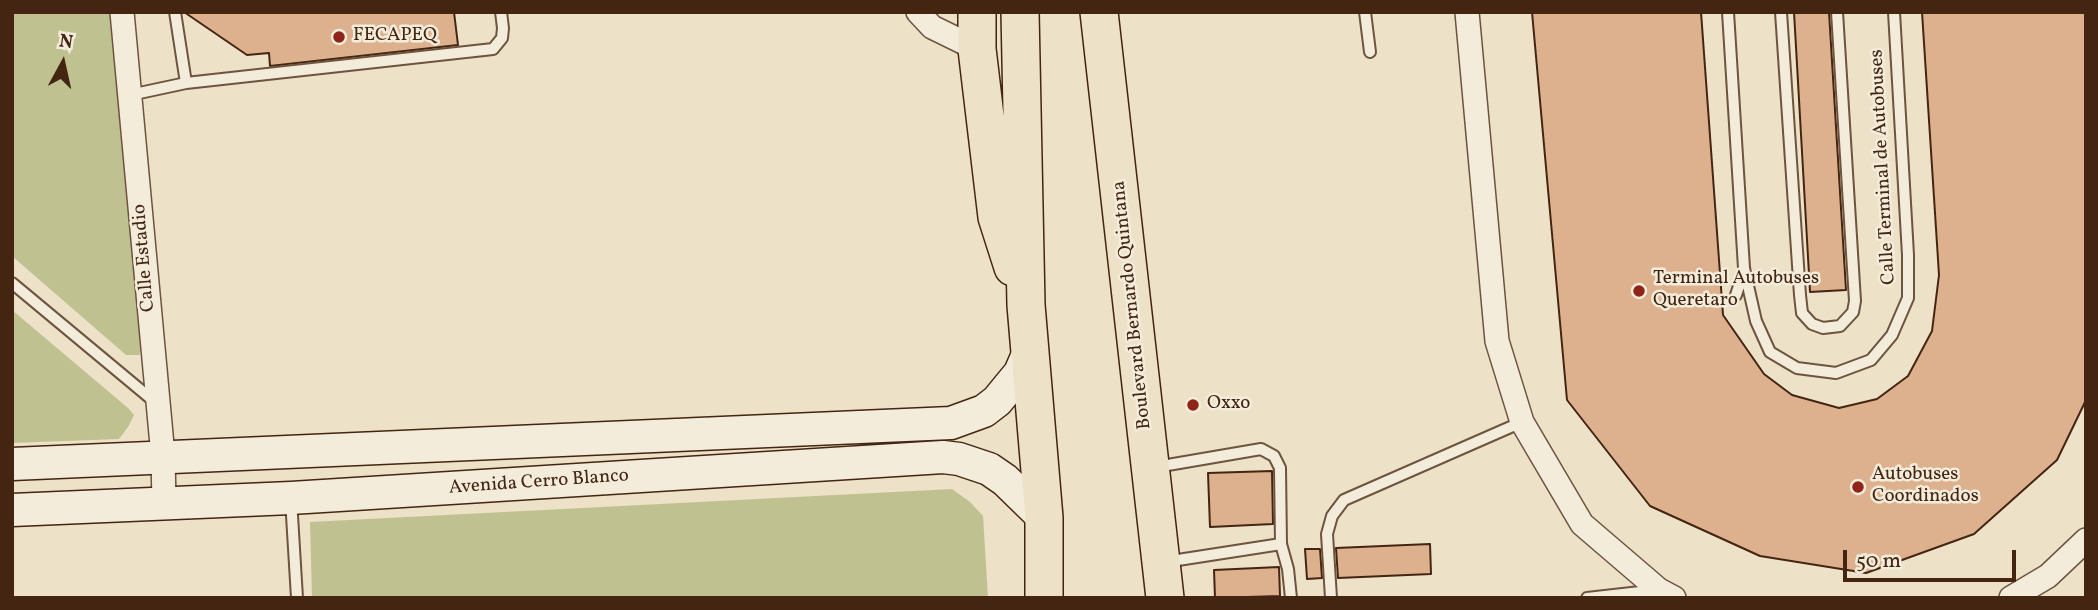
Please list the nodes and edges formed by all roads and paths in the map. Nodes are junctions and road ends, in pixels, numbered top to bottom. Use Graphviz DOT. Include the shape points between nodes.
graph roads {
  1 [pos="122,12"];
  2 [pos="175,12"];
  3 [pos="501,12"];
  4 [pos="918,12"];
  5 [pos="977,12"];
  6 [pos="1020,12"];
  7 [pos="1099,12"];
  8 [pos="1365,12"];
  9 [pos="1467,12"];
  10 [pos="1728,12"];
  11 [pos="1781,12"];
  12 [pos="1837,12"];
  13 [pos="1894,12"];
  14 [pos="977,49"];
  15 [pos="1370,52"];
  16 [pos="186,83"];
  17 [pos="130,95"];
  18 [pos="1744,268"];
  19 [pos="12,283"];
  20 [pos="1736,295"];
  21 [pos="1026,305"];
  22 [pos="1030,350"];
  23 [pos="158,405"];
  24 [pos="1522,422"];
  25 [pos="163,456"];
  26 [pos="12,464"];
  27 [pos="1150,468"];
  28 [pos="291,498"];
  29 [pos="164,504"];
  30 [pos="12,510"];
  31 [pos="1044,519"];
  32 [pos="2086,540"];
  33 [pos="1281,544"];
  34 [pos="1163,580"];
  35 [pos="1667,594"];
  36 [pos="297,598"];
  37 [pos="1044,598"];
  38 [pos="1291,598"];
  39 [pos="1331,598"];
  40 [pos="1587,598"];
  41 [pos="2011,598"];
  1 -- 17 [label="street, Calle Estadio"];
  2 -- 16 [label="lane"];
  3 -- 16 [label="lane" via="502,38 493,49"];
  4 -- 14 [label="street" via="932,27"];
  5 -- 14 [label="highway"];
  6 -- 21 [label="highway"];
  7 -- 27 [label="highway, Boulevard Bernardo Quintana"];
  8 -- 15 [label="lane"];
  9 -- 24 [label="street" via="1497,341"];
  10 -- 18 [label="lane, Calle Terminal de Autobuses"];
  11 -- 12 [label="lane" via="1802,313 1823,328 1840,326 1853,312 1855,301"];
  13 -- 18 [label="lane, Calle Terminal de Autobuses" via="1908,298 1892,335 1871,360 1836,373 1797,368 1765,353"];
  14 -- 21 [label="highway" via="997,216"];
  16 -- 17 [label="lane"];
  17 -- 23 [label="street, Calle Estadio"];
  18 -- 20 [label="lane"];
  19 -- 23 [label="lane"];
  21 -- 22 [label="highway"];
  22 -- 25 [label="main road, Avenida Cerro Blanco" via="1020,373 997,401 976,415 951,423"];
  22 -- 31 [label="highway"];
  23 -- 25 [label="street, Calle Estadio"];
  24 -- 35 [label="street" via="1582,524"];
  24 -- 39 [label="lane" via="1344,500 1332,516 1327,534"];
  25 -- 26 [label="main road, Avenida Cerro Blanco"];
  25 -- 29 [label="street, Calle Estadio"];
  27 -- 33 [label="lane" via="1261,449 1274,456 1280,468"];
  27 -- 34 [label="highway, Boulevard Bernardo Quintana"];
  28 -- 29 [label="main road, Avenida Cerro Blanco"];
  28 -- 31 [label="main road, Avenida Cerro Blanco" via="943,457 989,469"];
  28 -- 36 [label="lane"];
  29 -- 30 [label="main road, Avenida Cerro Blanco"];
  31 -- 37 [label="highway"];
  32 -- 41 [label="street" via="2048,576"];
  33 -- 34 [label="lane"];
  33 -- 38 [label="lane"];
  35 -- 40 [label="lane"];
}
